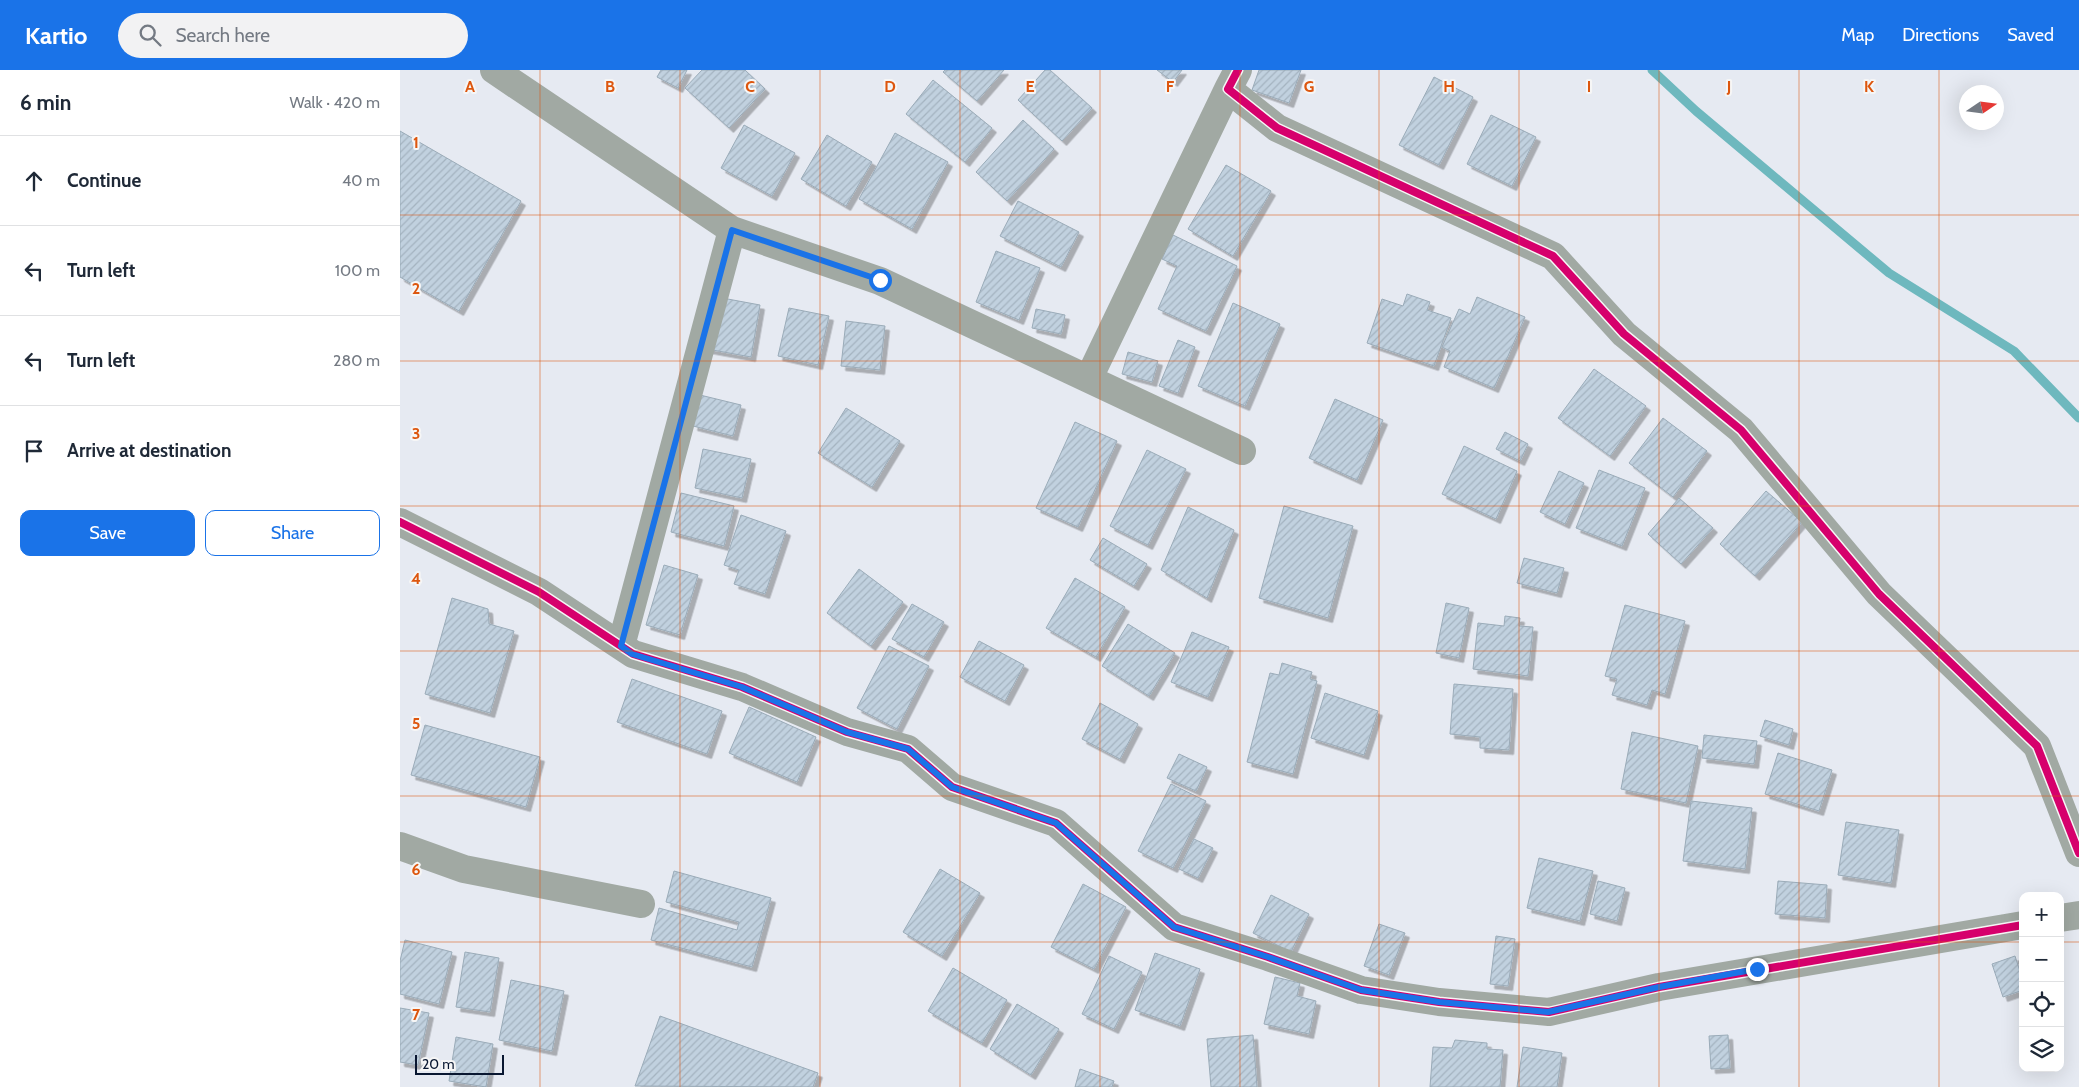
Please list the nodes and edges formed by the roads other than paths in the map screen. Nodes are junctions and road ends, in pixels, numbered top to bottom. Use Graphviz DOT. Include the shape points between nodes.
graph roads {
  1 [pos="494,70"];
  2 [pos="1233,80"];
  3 [pos="732,230"];
  4 [pos="1089,378"];
  5 [pos="1242,451"];
  6 [pos="400,522"];
  7 [pos="621,646"];
  8 [pos="400,846"];
  9 [pos="2079,852"];
  10 [pos="641,904"];
  11 [pos="2079,915"];
  12 [pos="2064,917"];
  13 [pos="2019,926"];
  1 -- 3 [label="street"];
  2 -- 4 [label="street"];
  2 -- 9 [label="street" via="1277,128 1553,256 1624,334 1741,430 1879,594 2037,746"];
  3 -- 4 [label="street" via="880,280"];
  3 -- 7 [label="street"];
  4 -- 5 [label="street"];
  6 -- 7 [label="street" via="539,592"];
  7 -- 13 [label="street" via="632,654 742,687 847,732 908,749 952,787 1056,823 1174,927 1361,990 1439,1002 1548,1012 1659,987"];
  8 -- 10 [label="street" via="464,869"];
  11 -- 12 [label="street"];
}
